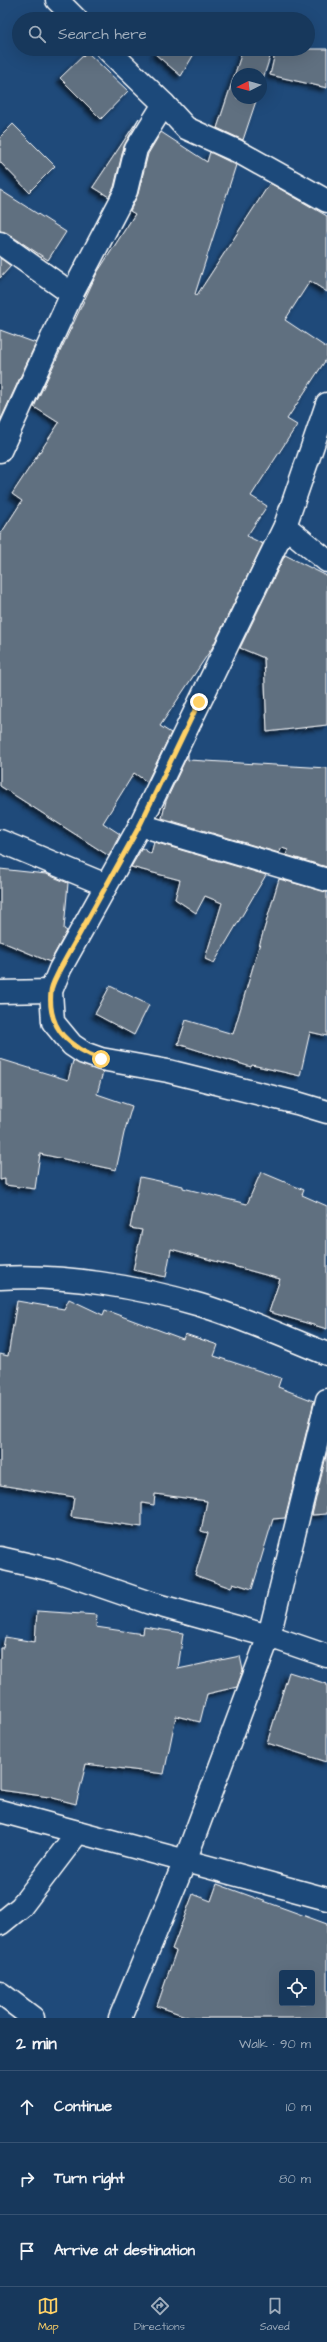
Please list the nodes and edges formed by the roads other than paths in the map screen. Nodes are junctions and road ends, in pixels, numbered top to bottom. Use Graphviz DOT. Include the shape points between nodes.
graph roads {
  1 [pos="57,0"];
  2 [pos="69,12"];
  3 [pos="114,56"];
  4 [pos="164,104"];
  5 [pos="327,200"];
  6 [pos="0,243"];
  7 [pos="72,294"];
  8 [pos="327,404"];
  9 [pos="324,423"];
  10 [pos="0,451"];
  11 [pos="285,526"];
  12 [pos="327,561"];
  13 [pos="140,825"];
  14 [pos="0,841"];
  15 [pos="327,880"];
  16 [pos="106,885"];
  17 [pos="51,991"];
  18 [pos="0,992"];
  19 [pos="327,1112"];
  20 [pos="0,1278"];
  21 [pos="327,1354"];
  22 [pos="327,1400"];
  23 [pos="0,1558"];
  24 [pos="269,1636"];
  25 [pos="327,1656"];
  26 [pos="0,1811"];
  27 [pos="78,1832"];
  28 [pos="185,1861"];
  29 [pos="327,1900"];
  30 [pos="0,1924"];
  31 [pos="0,1993"];
  32 [pos="32,2018"];
  33 [pos="120,2018"];
  1 -- 2 [label="street"];
  3 -- 4 [label="street"];
  4 -- 5 [label="street" via="186,128 237,151"];
  4 -- 7 [label="street" via="136,149 126,191"];
  6 -- 7 [label="street"];
  7 -- 10 [label="street"];
  8 -- 9 [label="street"];
  9 -- 11 [label="street"];
  11 -- 12 [label="street"];
  11 -- 13 [label="street"];
  13 -- 15 [label="street"];
  13 -- 16 [label="street"];
  14 -- 16 [label="street"];
  16 -- 17 [label="street" via="60,969"];
  17 -- 18 [label="street"];
  17 -- 19 [label="street" via="53,1022 72,1045 84,1053 101,1059 168,1071 297,1102"];
  20 -- 21 [label="street" via="25,1276 160,1294 214,1310"];
  22 -- 24 [label="street"];
  23 -- 24 [label="street" via="57,1571 150,1603"];
  24 -- 25 [label="street"];
  24 -- 28 [label="street"];
  26 -- 27 [label="street"];
  27 -- 28 [label="street"];
  27 -- 30 [label="street" via="21,1907"];
  28 -- 29 [label="street"];
  28 -- 33 [label="street"];
  31 -- 32 [label="street"];
}
